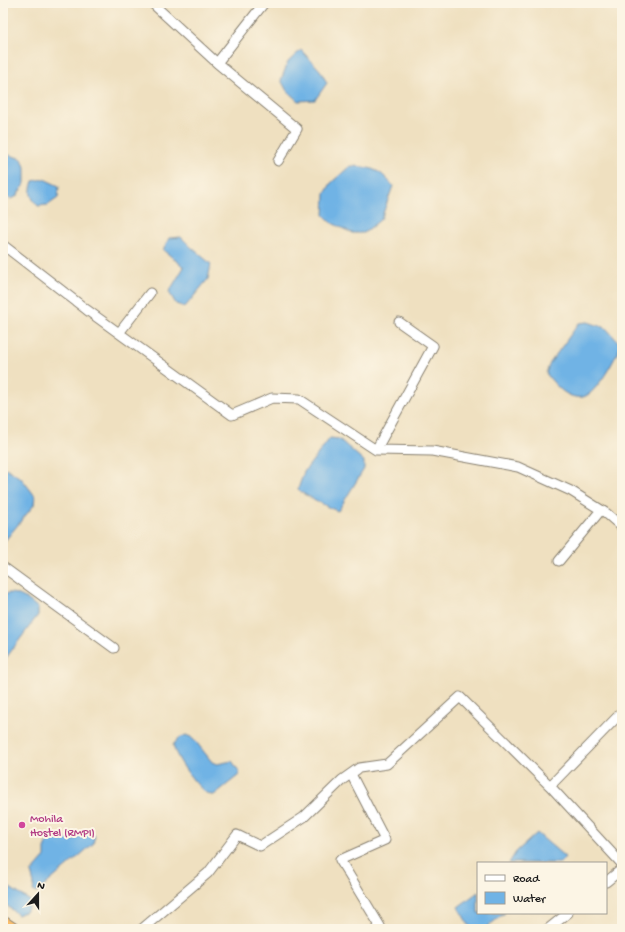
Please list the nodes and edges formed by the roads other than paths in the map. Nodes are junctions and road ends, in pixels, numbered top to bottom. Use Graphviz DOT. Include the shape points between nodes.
graph roads {
  1 [pos="152,3"];
  2 [pos="264,3"];
  3 [pos="217,63"];
  4 [pos="278,161"];
  5 [pos="3,245"];
  6 [pos="150,293"];
  7 [pos="399,322"];
  8 [pos="118,333"];
  9 [pos="376,450"];
  10 [pos="601,510"];
  11 [pos="622,527"];
  12 [pos="559,561"];
  13 [pos="3,567"];
  14 [pos="114,648"];
  15 [pos="622,712"];
  16 [pos="351,774"];
  17 [pos="550,786"];
  18 [pos="622,864"];
  19 [pos="622,869"];
  20 [pos="607,881"];
  21 [pos="567,914"];
  22 [pos="3,923"];
  23 [pos="12,929"];
  24 [pos="142,929"];
  25 [pos="377,929"];
  26 [pos="548,929"];
  1 -- 3 [label="street"];
  2 -- 3 [label="street"];
  3 -- 4 [label="street" via="297,129"];
  5 -- 8 [label="street"];
  6 -- 8 [label="street"];
  7 -- 9 [label="street" via="433,346"];
  8 -- 9 [label="street" via="232,415 272,398 299,399"];
  9 -- 10 [label="street" via="432,451 518,467 570,491"];
  10 -- 11 [label="street"];
  10 -- 12 [label="street"];
  13 -- 14 [label="street"];
  15 -- 17 [label="street"];
  16 -- 17 [label="street" via="359,768 387,764 460,697"];
  16 -- 24 [label="street" via="304,817 260,846 237,836 208,873"];
  16 -- 25 [label="street" via="386,840 340,860 380,926"];
  17 -- 18 [label="street"];
  19 -- 20 [label="street"];
  21 -- 26 [label="street"];
  22 -- 23 [label="highway"];
}
